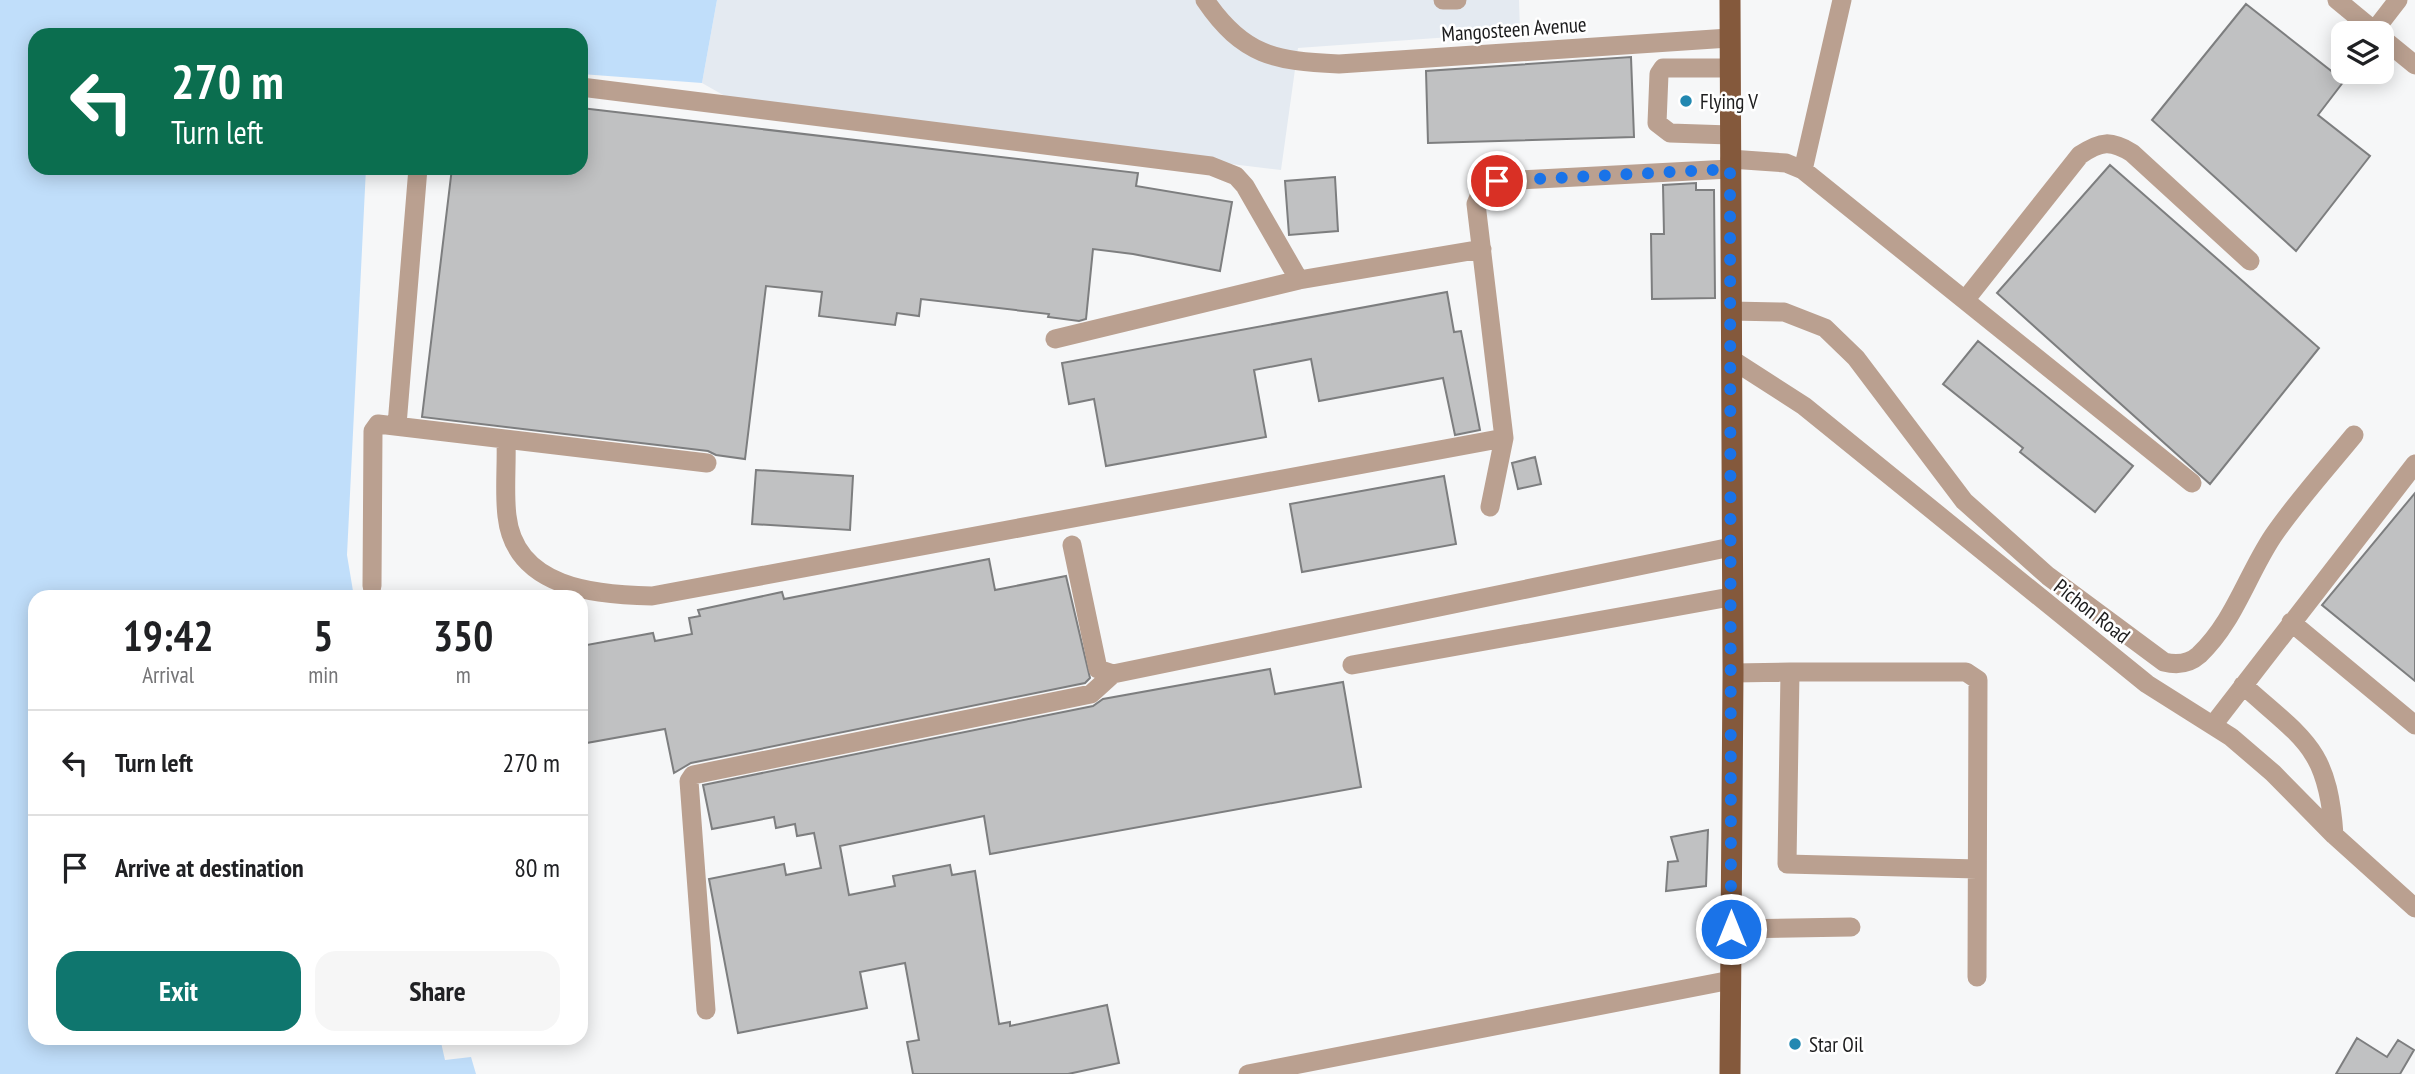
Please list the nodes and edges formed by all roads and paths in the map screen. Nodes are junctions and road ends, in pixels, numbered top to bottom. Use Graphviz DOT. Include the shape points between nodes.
graph roads {
  1 [pos="1205,0"];
  2 [pos="1443,0"];
  3 [pos="1457,0"];
  4 [pos="1730,0"];
  5 [pos="1842,0"];
  6 [pos="2337,0"];
  7 [pos="2398,0"];
  8 [pos="2362,21"];
  9 [pos="2385,21"];
  10 [pos="1729,38"];
  11 [pos="2394,48"];
  12 [pos="2415,65"];
  13 [pos="1728,68"];
  14 [pos="588,88"];
  15 [pos="1730,135"];
  16 [pos="1730,164"];
  17 [pos="1803,170"];
  18 [pos="417,175"];
  19 [pos="1482,249"];
  20 [pos="2250,261"];
  21 [pos="1299,280"];
  22 [pos="1966,299"];
  23 [pos="1731,311"];
  24 [pos="1055,339"];
  25 [pos="1731,359"];
  26 [pos="397,425"];
  27 [pos="2354,435"];
  28 [pos="1504,438"];
  29 [pos="506,441"];
  30 [pos="706,463"];
  31 [pos="2415,464"];
  32 [pos="2192,483"];
  33 [pos="1490,507"];
  34 [pos="1072,545"];
  35 [pos="1731,547"];
  36 [pos="372,586"];
  37 [pos="587,590"];
  38 [pos="588,590"];
  39 [pos="1730,597"];
  40 [pos="2291,622"];
  41 [pos="1352,665"];
  42 [pos="1790,671"];
  43 [pos="1733,673"];
  44 [pos="1113,674"];
  45 [pos="2243,685"];
  46 [pos="2213,725"];
  47 [pos="2415,725"];
  48 [pos="2333,835"];
  49 [pos="1977,869"];
  50 [pos="2415,908"];
  51 [pos="1851,927"];
  52 [pos="1731,929"];
  53 [pos="1977,977"];
  54 [pos="1731,980"];
  55 [pos="706,1010"];
  56 [pos="1248,1074"];
  57 [pos="1730,1074"];
  1 -- 10 [label="street, Mangosteen Avenue" via="1220,22 1247,46 1275,58 1302,62 1339,64"];
  2 -- 3 [label="street"];
  4 -- 10 [label="main road"];
  5 -- 17 [label="street"];
  6 -- 8 [label="street"];
  7 -- 9 [label="street"];
  10 -- 13 [label="main road"];
  11 -- 12 [label="street"];
  13 -- 15 [label="main road"];
  13 -- 15 [label="street" via="1663,68 1658,74 1657,123 1670,133"];
  14 -- 21 [label="street" via="1211,166 1236,176 1245,186"];
  15 -- 16 [label="main road"];
  16 -- 17 [label="street" via="1786,163"];
  16 -- 19 [label="street" via="1497,181 1481,192 1476,204"];
  16 -- 23 [label="main road"];
  17 -- 22 [label="street"];
  18 -- 26 [label="street"];
  19 -- 21 [label="street"];
  19 -- 28 [label="street"];
  20 -- 22 [label="street" via="2132,153 2106,142 2080,155"];
  21 -- 24 [label="street"];
  22 -- 32 [label="street"];
  23 -- 25 [label="main road"];
  23 -- 27 [label="street" via="1784,312 1825,328 1856,358 1964,501 1996,533 2048,576 2174,665 2196,658 2217,634 2274,535"];
  25 -- 35 [label="main road"];
  25 -- 46 [label="street, Pichon Road" via="1804,407 2147,684"];
  26 -- 29 [label="street"];
  26 -- 36 [label="street" via="383,423 373,431"];
  28 -- 33 [label="street"];
  28 -- 38 [label="street" via="652,596"];
  29 -- 30 [label="street"];
  29 -- 37 [label="street" via="507,518 516,545 528,564 551,581"];
  31 -- 40 [label="street"];
  34 -- 44 [label="street" via="1098,669"];
  35 -- 39 [label="main road"];
  35 -- 44 [label="street"];
  39 -- 41 [label="street"];
  39 -- 43 [label="main road"];
  40 -- 45 [label="street"];
  40 -- 47 [label="street"];
  42 -- 43 [label="street"];
  42 -- 49 [label="street" via="1974,675 1978,680"];
  42 -- 49 [label="street" via="1787,864"];
  43 -- 52 [label="main road"];
  44 -- 55 [label="street" via="1091,694 693,775 689,781"];
  45 -- 46 [label="street"];
  45 -- 48 [label="street" via="2315,753 2326,782"];
  46 -- 48 [label="street, Pichon Road" via="2257,758"];
  48 -- 50 [label="street, Pichon Road"];
  49 -- 53 [label="street"];
  51 -- 52 [label="street"];
  52 -- 54 [label="main road"];
  54 -- 56 [label="street"];
  54 -- 57 [label="main road"];
}
